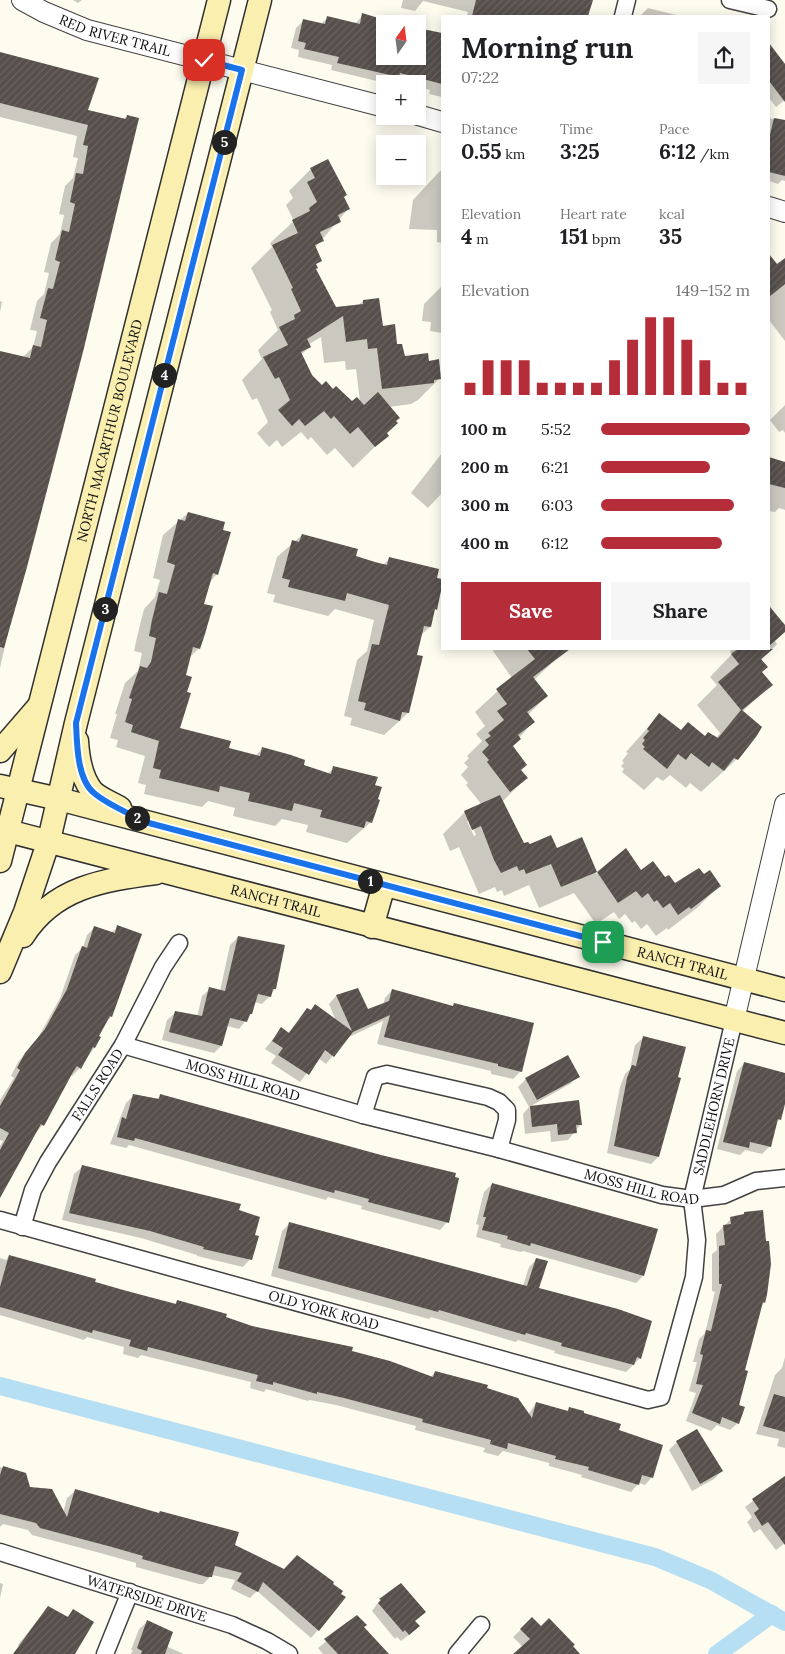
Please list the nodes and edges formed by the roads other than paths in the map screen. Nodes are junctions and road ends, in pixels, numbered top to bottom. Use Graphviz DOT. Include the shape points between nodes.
graph roads {
  1 [pos="22,0"];
  2 [pos="218,0"];
  3 [pos="260,0"];
  4 [pos="627,0"];
  5 [pos="730,0"];
  6 [pos="768,9"];
  7 [pos="623,15"];
  8 [pos="204,60"];
  9 [pos="242,70"];
  10 [pos="376,105"];
  11 [pos="426,117"];
  12 [pos="441,122"];
  13 [pos="770,207"];
  14 [pos="785,212"];
  15 [pos="42,704"];
  16 [pos="76,723"];
  17 [pos="0,751"];
  18 [pos="9,788"];
  19 [pos="59,799"];
  20 [pos="785,804"];
  21 [pos="145,822"];
  22 [pos="4,830"];
  23 [pos="49,840"];
  24 [pos="0,861"];
  25 [pos="167,872"];
  26 [pos="384,885"];
  27 [pos="372,927"];
  28 [pos="179,943"];
  29 [pos="0,972"];
  30 [pos="744,979"];
  31 [pos="785,990"];
  32 [pos="734,1020"];
  33 [pos="785,1033"];
  34 [pos="123,1045"];
  35 [pos="363,1115"];
  36 [pos="499,1149"];
  37 [pos="785,1178"];
  38 [pos="692,1199"];
  39 [pos="0,1220"];
  40 [pos="22,1227"];
  41 [pos="648,1400"];
  42 [pos="0,1552"];
  43 [pos="130,1592"];
  44 [pos="481,1625"];
  45 [pos="105,1654"];
  46 [pos="289,1654"];
  47 [pos="456,1654"];
  1 -- 8 [label="street, RED RIVER TRAIL" via="87,30"];
  2 -- 8 [label="main road, NORTH MACARTHUR BOULEVARD"];
  3 -- 9 [label="main road"];
  4 -- 7 [label="street"];
  5 -- 6 [label="street"];
  8 -- 9 [label="street, RED RIVER TRAIL"];
  8 -- 15 [label="main road, NORTH MACARTHUR BOULEVARD"];
  9 -- 10 [label="street, RED RIVER TRAIL"];
  9 -- 16 [label="main road"];
  11 -- 12 [label="street"];
  13 -- 14 [label="street"];
  15 -- 17 [label="main road"];
  15 -- 18 [label="main road, NORTH MACARTHUR BOULEVARD"];
  16 -- 19 [label="main road"];
  16 -- 21 [label="main road" via="77,756 93,792"];
  18 -- 19 [label="main road, RANCH TRAIL"];
  18 -- 22 [label="main road, NORTH MACARTHUR BOULEVARD"];
  19 -- 21 [label="main road, RANCH TRAIL"];
  19 -- 23 [label="main road"];
  20 -- 30 [label="street, SADDLEHORN DRIVE"];
  21 -- 26 [label="main road, RANCH TRAIL"];
  22 -- 23 [label="main road, RANCH TRAIL"];
  22 -- 24 [label="main road, NORTH MACARTHUR BOULEVARD"];
  23 -- 25 [label="main road, RANCH TRAIL"];
  23 -- 29 [label="main road" via="25,912"];
  25 -- 27 [label="main road, RANCH TRAIL"];
  25 -- 29 [label="main road" via="106,879 66,895 46,908 30,925"];
  26 -- 27 [label="main road"];
  26 -- 30 [label="main road, RANCH TRAIL"];
  27 -- 32 [label="main road, RANCH TRAIL"];
  28 -- 34 [label="street, FALLS ROAD"];
  30 -- 31 [label="main road, RANCH TRAIL"];
  30 -- 32 [label="street, SADDLEHORN DRIVE"];
  32 -- 33 [label="main road, RANCH TRAIL"];
  32 -- 38 [label="street, SADDLEHORN DRIVE"];
  34 -- 35 [label="street, MOSS HILL ROAD"];
  34 -- 40 [label="street, FALLS ROAD" via="48,1162 33,1190"];
  35 -- 36 [label="street, MOSS HILL ROAD"];
  35 -- 36 [label="street" via="372,1082 380,1075 488,1097 506,1110 507,1120"];
  36 -- 38 [label="street, MOSS HILL ROAD" via="634,1188"];
  37 -- 38 [label="street, MOSS HILL ROAD" via="756,1181 724,1195"];
  38 -- 41 [label="street, SADDLEHORN DRIVE" via="697,1240 694,1277 661,1397"];
  39 -- 40 [label="street, OLD YORK ROAD"];
  40 -- 41 [label="street, OLD YORK ROAD"];
  42 -- 43 [label="street, WATERSIDE DRIVE"];
  43 -- 45 [label="street"];
  43 -- 46 [label="street, WATERSIDE DRIVE" via="232,1625"];
  44 -- 47 [label="street"];
}
